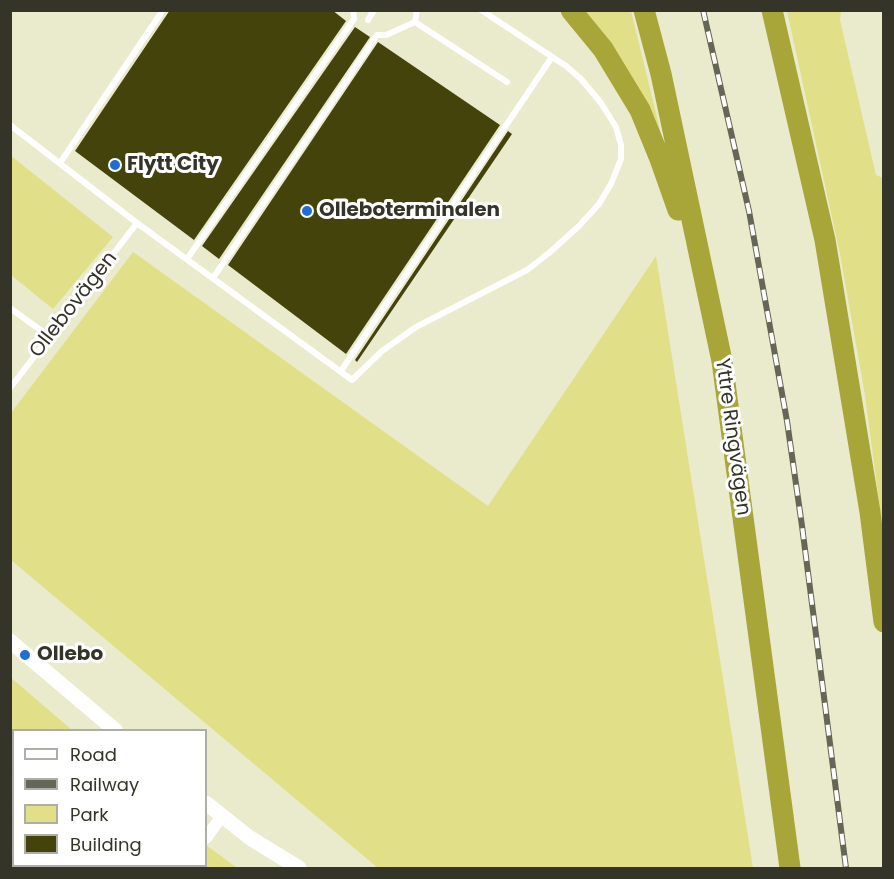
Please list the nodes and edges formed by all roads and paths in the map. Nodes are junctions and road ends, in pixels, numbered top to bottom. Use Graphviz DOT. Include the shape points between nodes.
graph roads {
  1 [pos="163,10"];
  2 [pos="353,10"];
  3 [pos="374,10"];
  4 [pos="417,10"];
  5 [pos="481,10"];
  6 [pos="571,10"];
  7 [pos="644,10"];
  8 [pos="772,10"];
  9 [pos="368,20"];
  10 [pos="415,22"];
  11 [pos="552,57"];
  12 [pos="507,82"];
  13 [pos="10,125"];
  14 [pos="60,163"];
  15 [pos="138,223"];
  16 [pos="188,259"];
  17 [pos="213,278"];
  18 [pos="10,308"];
  19 [pos="50,337"];
  20 [pos="722,361"];
  21 [pos="340,371"];
  22 [pos="10,388"];
  23 [pos="884,622"];
  24 [pos="10,641"];
  25 [pos="114,729"];
  26 [pos="207,804"];
  27 [pos="222,816"];
  28 [pos="207,837"];
  29 [pos="250,838"];
  30 [pos="281,868"];
  31 [pos="299,868"];
  32 [pos="790,868"];
  1 -- 14 [label="lane"];
  2 -- 16 [label="lane" via="354,19"];
  3 -- 9 [label="lane"];
  4 -- 10 [label="lane"];
  5 -- 11 [label="lane"];
  6 -- 20 [label="highway" via="603,50 640,110 677,207"];
  7 -- 20 [label="highway, Yttre Ringvägen"];
  8 -- 23 [label="highway" via="825,240"];
  10 -- 12 [label="lane"];
  10 -- 17 [label="lane" via="377,35"];
  11 -- 21 [label="lane"];
  11 -- 21 [label="lane" via="581,79 616,127 621,159 605,194 579,226 542,259 416,327 382,351 352,380"];
  13 -- 14 [label="lane"];
  14 -- 15 [label="lane"];
  15 -- 16 [label="lane"];
  15 -- 19 [label="lane, Ollebovägen"];
  16 -- 17 [label="lane"];
  17 -- 21 [label="lane"];
  18 -- 19 [label="lane"];
  19 -- 22 [label="lane, Ollebovägen"];
  20 -- 32 [label="highway, Yttre Ringvägen"];
  24 -- 25 [label="street"];
  26 -- 27 [label="street"];
  27 -- 28 [label="street"];
  27 -- 29 [label="street"];
  29 -- 30 [label="street"];
  29 -- 31 [label="street"];
}
